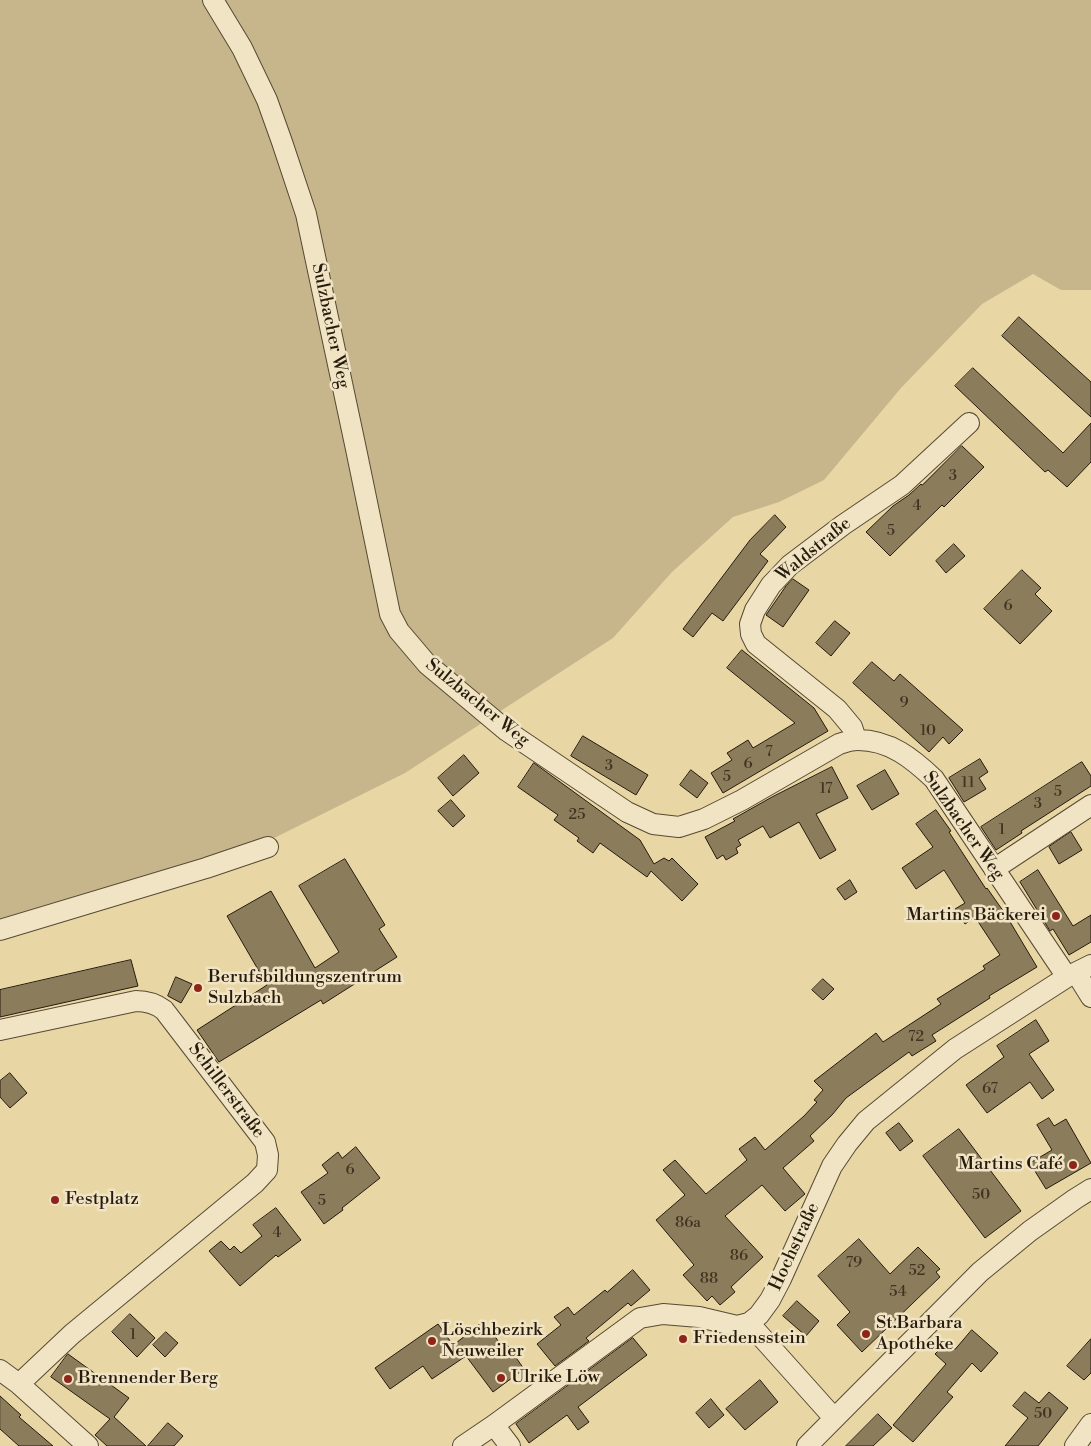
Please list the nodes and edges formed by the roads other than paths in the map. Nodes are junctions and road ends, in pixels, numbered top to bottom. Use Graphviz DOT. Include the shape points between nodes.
graph roads {
  1 [pos="213,0"];
  2 [pos="969,422"];
  3 [pos="856,740"];
  4 [pos="1091,805"];
  5 [pos="268,847"];
  6 [pos="994,869"];
  7 [pos="0,930"];
  8 [pos="1078,972"];
  9 [pos="1091,997"];
  10 [pos="0,1030"];
  11 [pos="1091,1189"];
  12 [pos="749,1323"];
  13 [pos="0,1370"];
  14 [pos="19,1384"];
  15 [pos="834,1418"];
  16 [pos="1091,1424"];
  17 [pos="494,1425"];
  18 [pos="88,1446"];
  19 [pos="463,1446"];
  20 [pos="510,1446"];
  21 [pos="806,1446"];
  22 [pos="1075,1446"];
  1 -- 3 [label="street, Sulzbacher Weg" via="242,48 267,100 306,214 390,614 399,631 427,664 507,731 627,812 653,824 679,827 704,819 839,744"];
  2 -- 3 [label="street, Waldstraße" via="902,485 790,565 771,585 750,624 756,644 838,709 852,727"];
  3 -- 6 [label="street, Sulzbacher Weg" via="875,741 915,761 934,779"];
  4 -- 6 [label="street"];
  5 -- 7 [label="street"];
  6 -- 8 [label="street, Sulzbacher Weg"];
  8 -- 9 [label="street, Sulzbacher Weg"];
  8 -- 12 [label="street, Hochstraße" via="955,1048 866,1121 832,1166 770,1300"];
  10 -- 14 [label="street, Schillerstraße" via="136,1001 157,1004 265,1142 268,1155 266,1170 255,1183 72,1334"];
  11 -- 15 [label="street" via="1030,1231 980,1272"];
  12 -- 15 [label="street"];
  12 -- 17 [label="street" via="737,1326 699,1317 663,1314 640,1318"];
  13 -- 14 [label="street"];
  14 -- 18 [label="street"];
  15 -- 21 [label="street"];
  16 -- 22 [label="street"];
  17 -- 19 [label="street"];
  17 -- 20 [label="street"];
}
